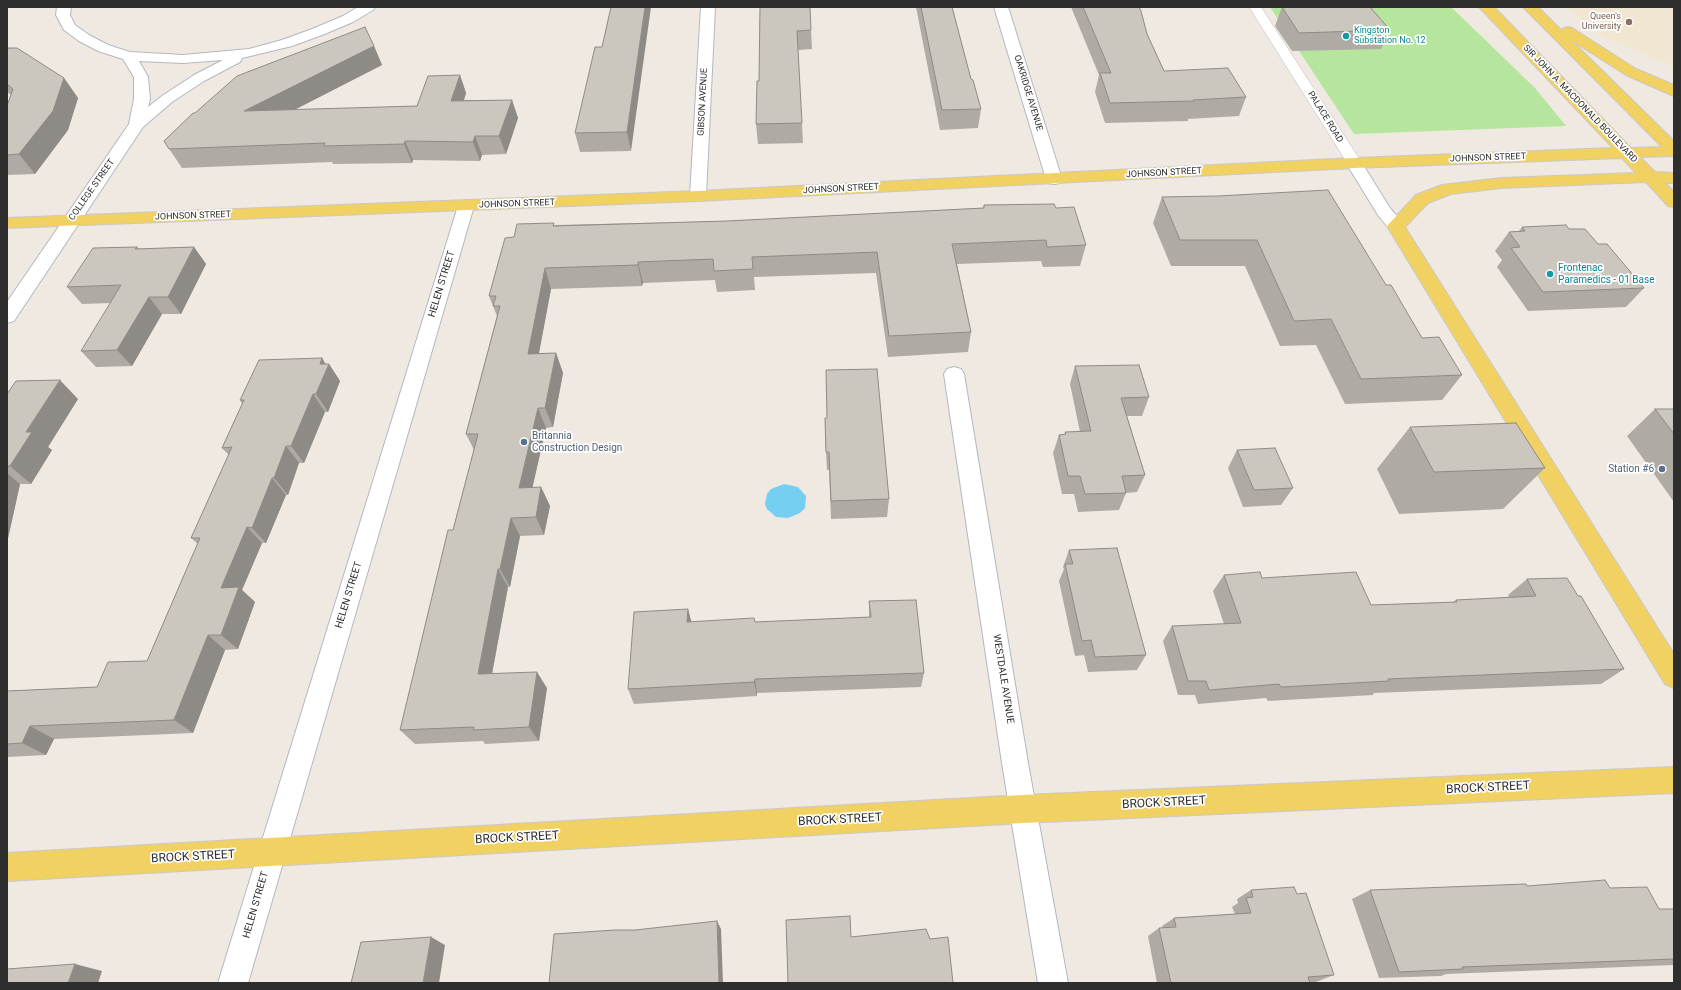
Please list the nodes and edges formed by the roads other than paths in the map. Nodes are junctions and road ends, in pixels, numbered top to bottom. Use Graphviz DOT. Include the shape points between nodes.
graph roads {
  1 [pos="64,7"];
  2 [pos="368,7"];
  3 [pos="708,7"];
  4 [pos="1001,7"];
  5 [pos="1255,7"];
  6 [pos="1486,7"];
  7 [pos="1531,7"];
  8 [pos="249,52"];
  9 [pos="129,56"];
  10 [pos="1674,91"];
  11 [pos="137,124"];
  12 [pos="1674,150"];
  13 [pos="1626,152"];
  14 [pos="1354,163"];
  15 [pos="1651,178"];
  16 [pos="1674,178"];
  17 [pos="1054,179"];
  18 [pos="698,196"];
  19 [pos="1674,202"];
  20 [pos="466,206"];
  21 [pos="70,221"];
  22 [pos="7,223"];
  23 [pos="1396,226"];
  24 [pos="7,316"];
  25 [pos="954,374"];
  26 [pos="1674,676"];
  27 [pos="1674,780"];
  28 [pos="1023,809"];
  29 [pos="272,853"];
  30 [pos="7,867"];
  31 [pos="233,983"];
  32 [pos="1053,983"];
  1 -- 9 [label="street" via="63,15 69,27 103,48"];
  2 -- 8 [label="street" via="317,32"];
  3 -- 18 [label="street, GIBSON AVENUE"];
  4 -- 17 [label="street, OAKRIDGE AVENUE"];
  5 -- 14 [label="lane, PALACE ROAD"];
  6 -- 13 [label="main road, SIR JOHN A. MACDONALD BOULEVARD"];
  7 -- 10 [label="main road" via="1631,72"];
  7 -- 12 [label="main road"];
  8 -- 9 [label="street" via="183,59"];
  8 -- 11 [label="street" via="198,78 166,99"];
  9 -- 11 [label="street, COLLEGE STREET" via="141,77 142,99"];
  11 -- 21 [label="street, COLLEGE STREET"];
  12 -- 13 [label="main road, JOHNSON STREET"];
  13 -- 14 [label="main road, JOHNSON STREET"];
  13 -- 15 [label="main road, SIR JOHN A. MACDONALD BOULEVARD"];
  14 -- 17 [label="main road, JOHNSON STREET"];
  14 -- 23 [label="street, PALACE ROAD"];
  15 -- 16 [label="main road"];
  15 -- 19 [label="main road, SIR JOHN A. MACDONALD BOULEVARD"];
  15 -- 23 [label="main road" via="1501,183 1448,189 1422,199"];
  17 -- 18 [label="main road, JOHNSON STREET"];
  18 -- 20 [label="main road, JOHNSON STREET"];
  20 -- 21 [label="main road, JOHNSON STREET"];
  20 -- 29 [label="street, HELEN STREET"];
  21 -- 22 [label="main road, JOHNSON STREET"];
  21 -- 24 [label="street, COLLEGE STREET"];
  23 -- 26 [label="main road"];
  25 -- 28 [label="street, WESTDALE AVENUE"];
  27 -- 28 [label="main road, BROCK STREET"];
  28 -- 29 [label="main road, BROCK STREET"];
  28 -- 32 [label="street, WESTDALE AVENUE"];
  29 -- 30 [label="main road, BROCK STREET"];
  29 -- 31 [label="street, HELEN STREET"];
}
